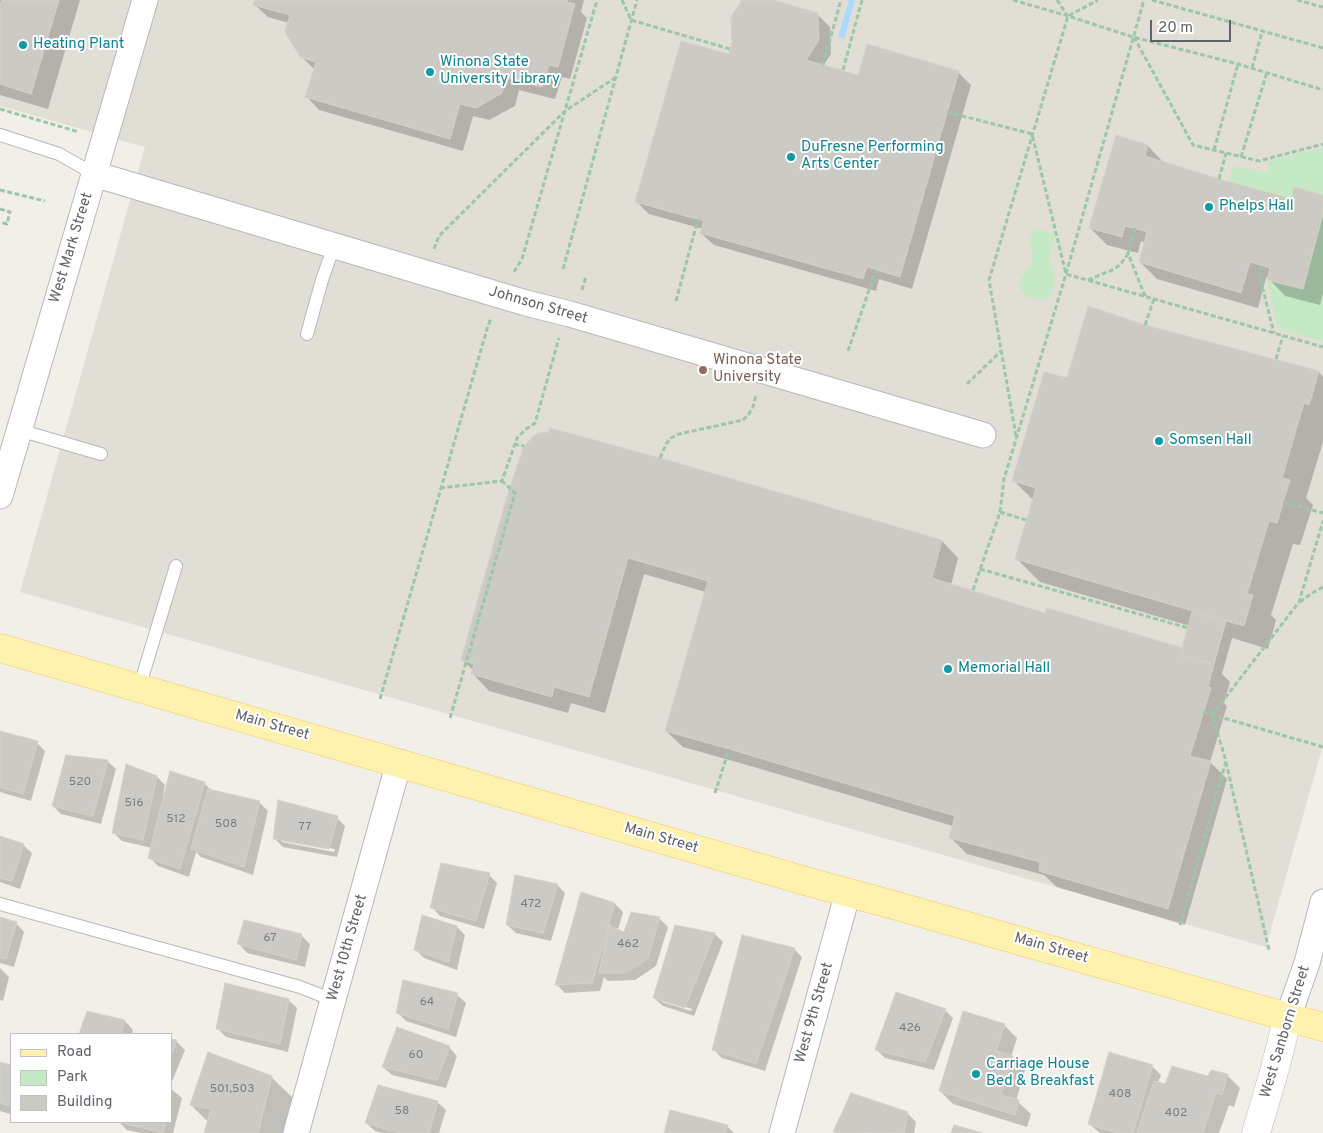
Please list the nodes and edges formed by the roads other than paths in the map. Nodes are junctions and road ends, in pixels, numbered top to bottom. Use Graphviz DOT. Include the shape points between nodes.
graph roads {
  1 [pos="145,0"];
  2 [pos="0,135"];
  3 [pos="94,174"];
  4 [pos="334,246"];
  5 [pos="307,334"];
  6 [pos="19,430"];
  7 [pos="983,435"];
  8 [pos="101,454"];
  9 [pos="0,496"];
  10 [pos="176,566"];
  11 [pos="0,648"];
  12 [pos="139,688"];
  13 [pos="399,762"];
  14 [pos="848,892"];
  15 [pos="1323,902"];
  16 [pos="0,904"];
  17 [pos="333,1000"];
  18 [pos="1288,1018"];
  19 [pos="1323,1027"];
  20 [pos="785,1132"];
  21 [pos="296,1133"];
  22 [pos="1256,1133"];
  1 -- 3 [label="street, West Mark Street"];
  2 -- 3 [label="lane" via="59,154"];
  3 -- 4 [label="street, Johnson Street"];
  3 -- 6 [label="street, West Mark Street"];
  4 -- 5 [label="lane"];
  4 -- 7 [label="street, Johnson Street"];
  6 -- 8 [label="lane"];
  6 -- 9 [label="street, West Mark Street"];
  10 -- 12 [label="lane"];
  11 -- 12 [label="main road, Main Street"];
  12 -- 13 [label="main road, Main Street"];
  13 -- 14 [label="main road, Main Street"];
  13 -- 17 [label="street, West 10th Street"];
  14 -- 18 [label="main road, Main Street"];
  14 -- 20 [label="street, West 9th Street"];
  15 -- 18 [label="street, West Sanborn Street"];
  16 -- 17 [label="lane" via="300,987"];
  17 -- 21 [label="street, West 10th Street"];
  18 -- 19 [label="main road, Main Street"];
  18 -- 22 [label="street, West Sanborn Street"];
}
